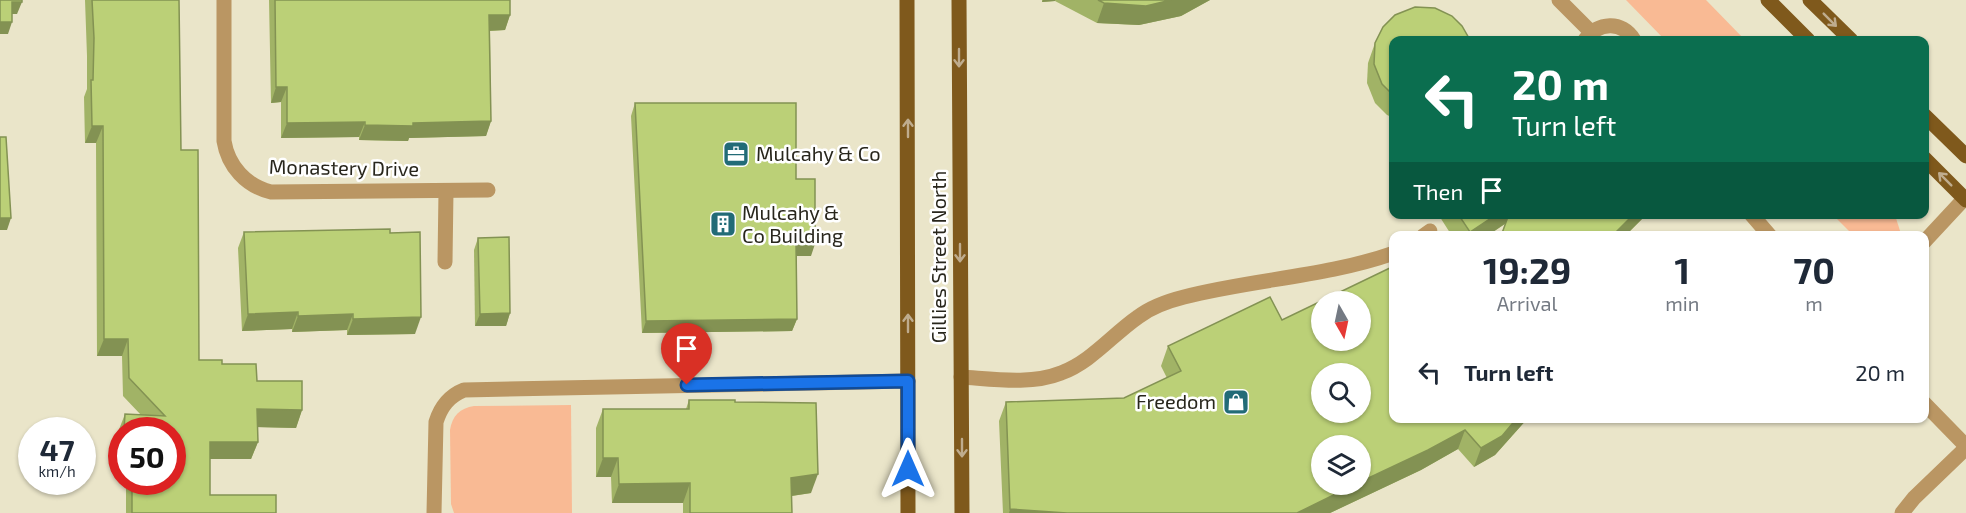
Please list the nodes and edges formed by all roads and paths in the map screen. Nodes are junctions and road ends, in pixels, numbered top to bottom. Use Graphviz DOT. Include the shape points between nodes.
graph roads {
  1 [pos="224,0"];
  2 [pos="907,0"];
  3 [pos="959,0"];
  4 [pos="1559,0"];
  5 [pos="1768,0"];
  6 [pos="1810,0"];
  7 [pos="1588,36"];
  8 [pos="1630,36"];
  9 [pos="1804,36"];
  10 [pos="1847,36"];
  11 [pos="1929,120"];
  12 [pos="1966,156"];
  13 [pos="1929,163"];
  14 [pos="488,190"];
  15 [pos="446,191"];
  16 [pos="1966,199"];
  17 [pos="1755,219"];
  18 [pos="1765,231"];
  19 [pos="1929,237"];
  20 [pos="1389,255"];
  21 [pos="445,262"];
  22 [pos="961,377"];
  23 [pos="908,381"];
  24 [pos="1929,408"];
  25 [pos="1966,447"];
  26 [pos="434,513"];
  27 [pos="908,513"];
  28 [pos="962,513"];
  29 [pos="1902,513"];
  1 -- 15 [label="street, Monastery Drive" via="224,141 230,162 245,179 271,192"];
  23 -- 2 [label="main road, Gillies Street North, one-way"];
  3 -- 22 [label="main road, Gillies Street North, one-way"];
  4 -- 7 [label="street"];
  5 -- 9 [label="main road"];
  6 -- 10 [label="main road, one-way"];
  7 -- 8 [label="street" via="1603,26 1619,27"];
  11 -- 12 [label="main road"];
  16 -- 13 [label="main road, one-way"];
  14 -- 15 [label="street, Monastery Drive"];
  15 -- 21 [label="street"];
  16 -- 19 [label="street"];
  17 -- 18 [label="street"];
  20 -- 22 [label="street" via="1348,268 1256,282 1166,302 1139,316 1091,356 1057,375 1020,379"];
  22 -- 28 [label="main road, Gillies Street North, one-way"];
  23 -- 26 [label="street" via="464,390 448,399 436,422"];
  23 -- 27 [label="main road, Gillies Street North"];
  24 -- 25 [label="street"];
  25 -- 29 [label="street"];
}
